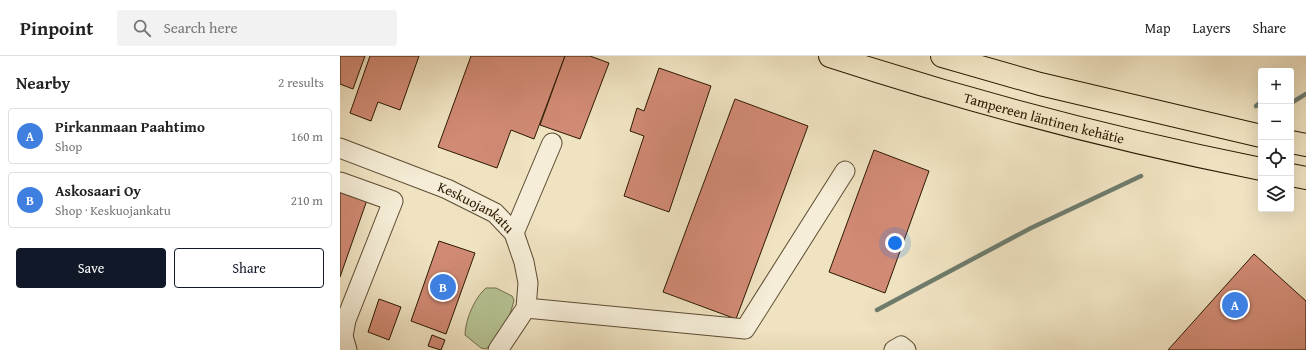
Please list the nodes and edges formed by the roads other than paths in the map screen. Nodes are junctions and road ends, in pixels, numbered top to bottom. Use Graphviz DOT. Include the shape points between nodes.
graph roads {
  1 [pos="830,56"];
  2 [pos="942,56"];
  3 [pos="1258,135"];
  4 [pos="552,143"];
  5 [pos="1294,143"];
  6 [pos="1306,145"];
  7 [pos="340,148"];
  8 [pos="1258,168"];
  9 [pos="845,171"];
  10 [pos="1294,176"];
  11 [pos="1306,178"];
  12 [pos="340,182"];
  13 [pos="514,233"];
  14 [pos="526,308"];
  15 [pos="340,346"];
  16 [pos="347,350"];
  17 [pos="498,350"];
  18 [pos="894,350"];
  19 [pos="906,350"];
  1 -- 8 [label="highway, Tampereen läntinen kehätie" via="1029,115"];
  2 -- 3 [label="highway" via="1040,84"];
  4 -- 13 [label="street"];
  5 -- 6 [label="highway"];
  7 -- 13 [label="street, Keskuojankatu" via="447,189 495,213"];
  9 -- 14 [label="street" via="745,329"];
  10 -- 11 [label="highway"];
  12 -- 16 [label="street" via="393,201 346,320 343,336"];
  13 -- 14 [label="street, Keskuojankatu" via="528,283"];
  14 -- 17 [label="street, Keskuojankatu"];
  15 -- 16 [label="street"];
  18 -- 19 [label="street" via="901,346"];
}
